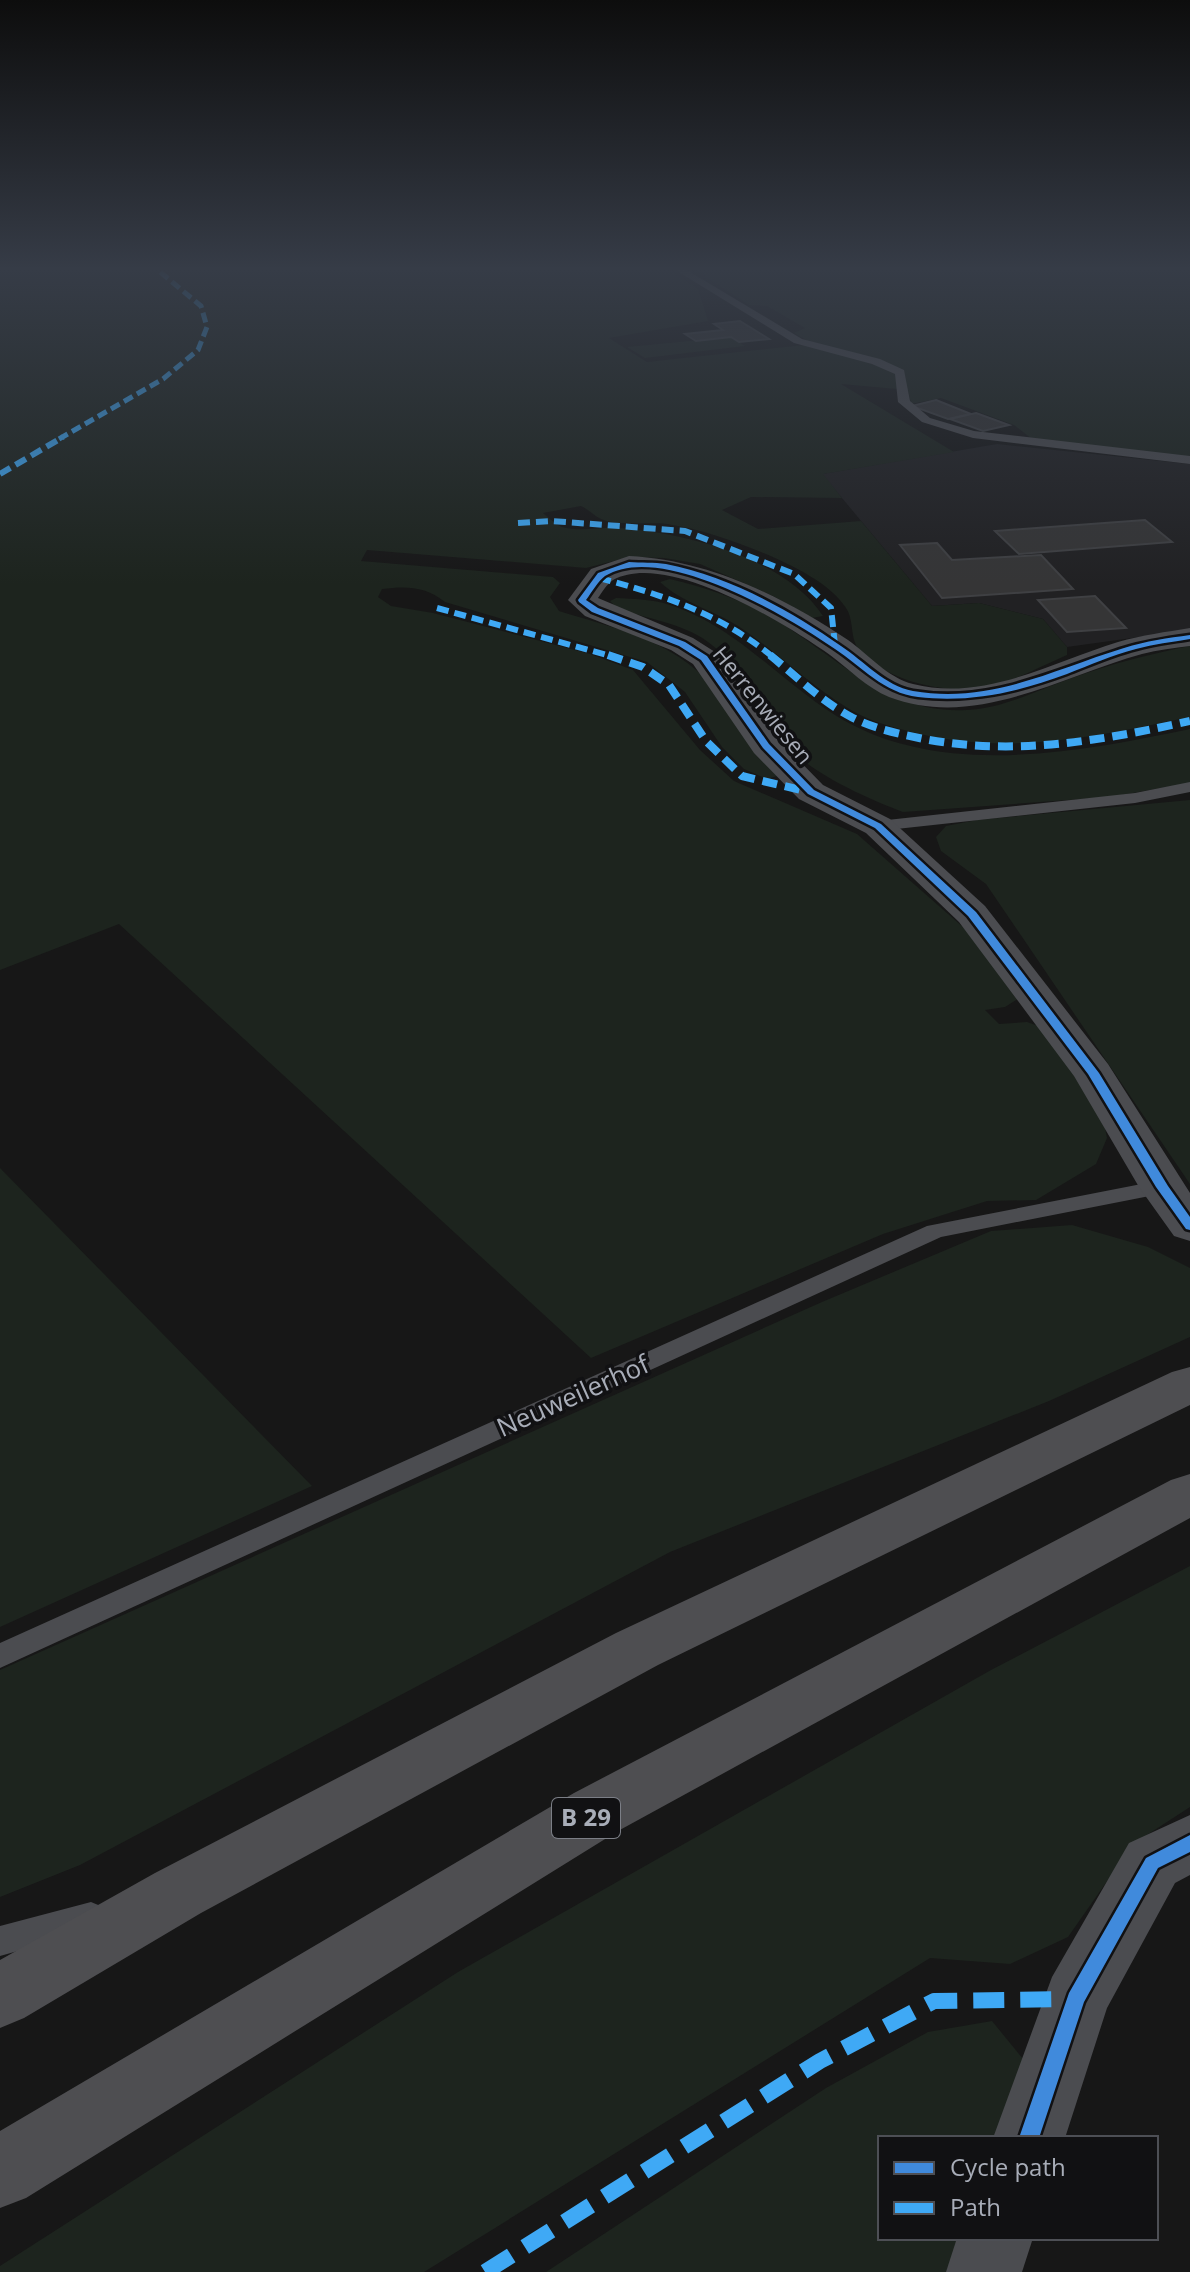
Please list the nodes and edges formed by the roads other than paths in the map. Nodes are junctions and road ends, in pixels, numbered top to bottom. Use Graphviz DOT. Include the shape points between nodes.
graph roads {
  1 [pos="900,372"];
  2 [pos="1190,460"];
  3 [pos="1190,637"];
  4 [pos="1190,787"];
  5 [pos="878,826"];
  6 [pos="1162,1187"];
  7 [pos="1190,1226"];
  8 [pos="1190,1384"];
  9 [pos="1190,1494"];
  10 [pos="0,1656"];
  11 [pos="1190,1843"];
  12 [pos="178,1893"];
  13 [pos="0,1941"];
  14 [pos="0,1996"];
  15 [pos="1030,2136"];
  16 [pos="0,2172"];
  17 [pos="994,2240"];
  18 [pos="984,2272"];
  1 -- 2 [label="lane" via="904,402 926,420 973,434"];
  3 -- 5 [label="street, Herrenwiesen" via="1133,647 998,692 948,697 899,690 835,645 724,585 683,569 622,566 595,577 582,600 704,658 766,746 811,792"];
  4 -- 5 [label="lane" via="1135,798"];
  5 -- 6 [label="street, Herrenwiesen" via="972,914 1093,1073"];
  6 -- 7 [label="street, Herrenwiesen"];
  6 -- 10 [label="lane, Neuweilerhof" via="935,1231"];
  8 -- 12 [label="highway" via="637,1649"];
  9 -- 16 [label="highway, B 29" via="596,1812"];
  11 -- 15 [label="street" via="1152,1863 1076,1999"];
  12 -- 13 [label="lane"];
  12 -- 14 [label="highway"];
  17 -- 18 [label="street"];
}
